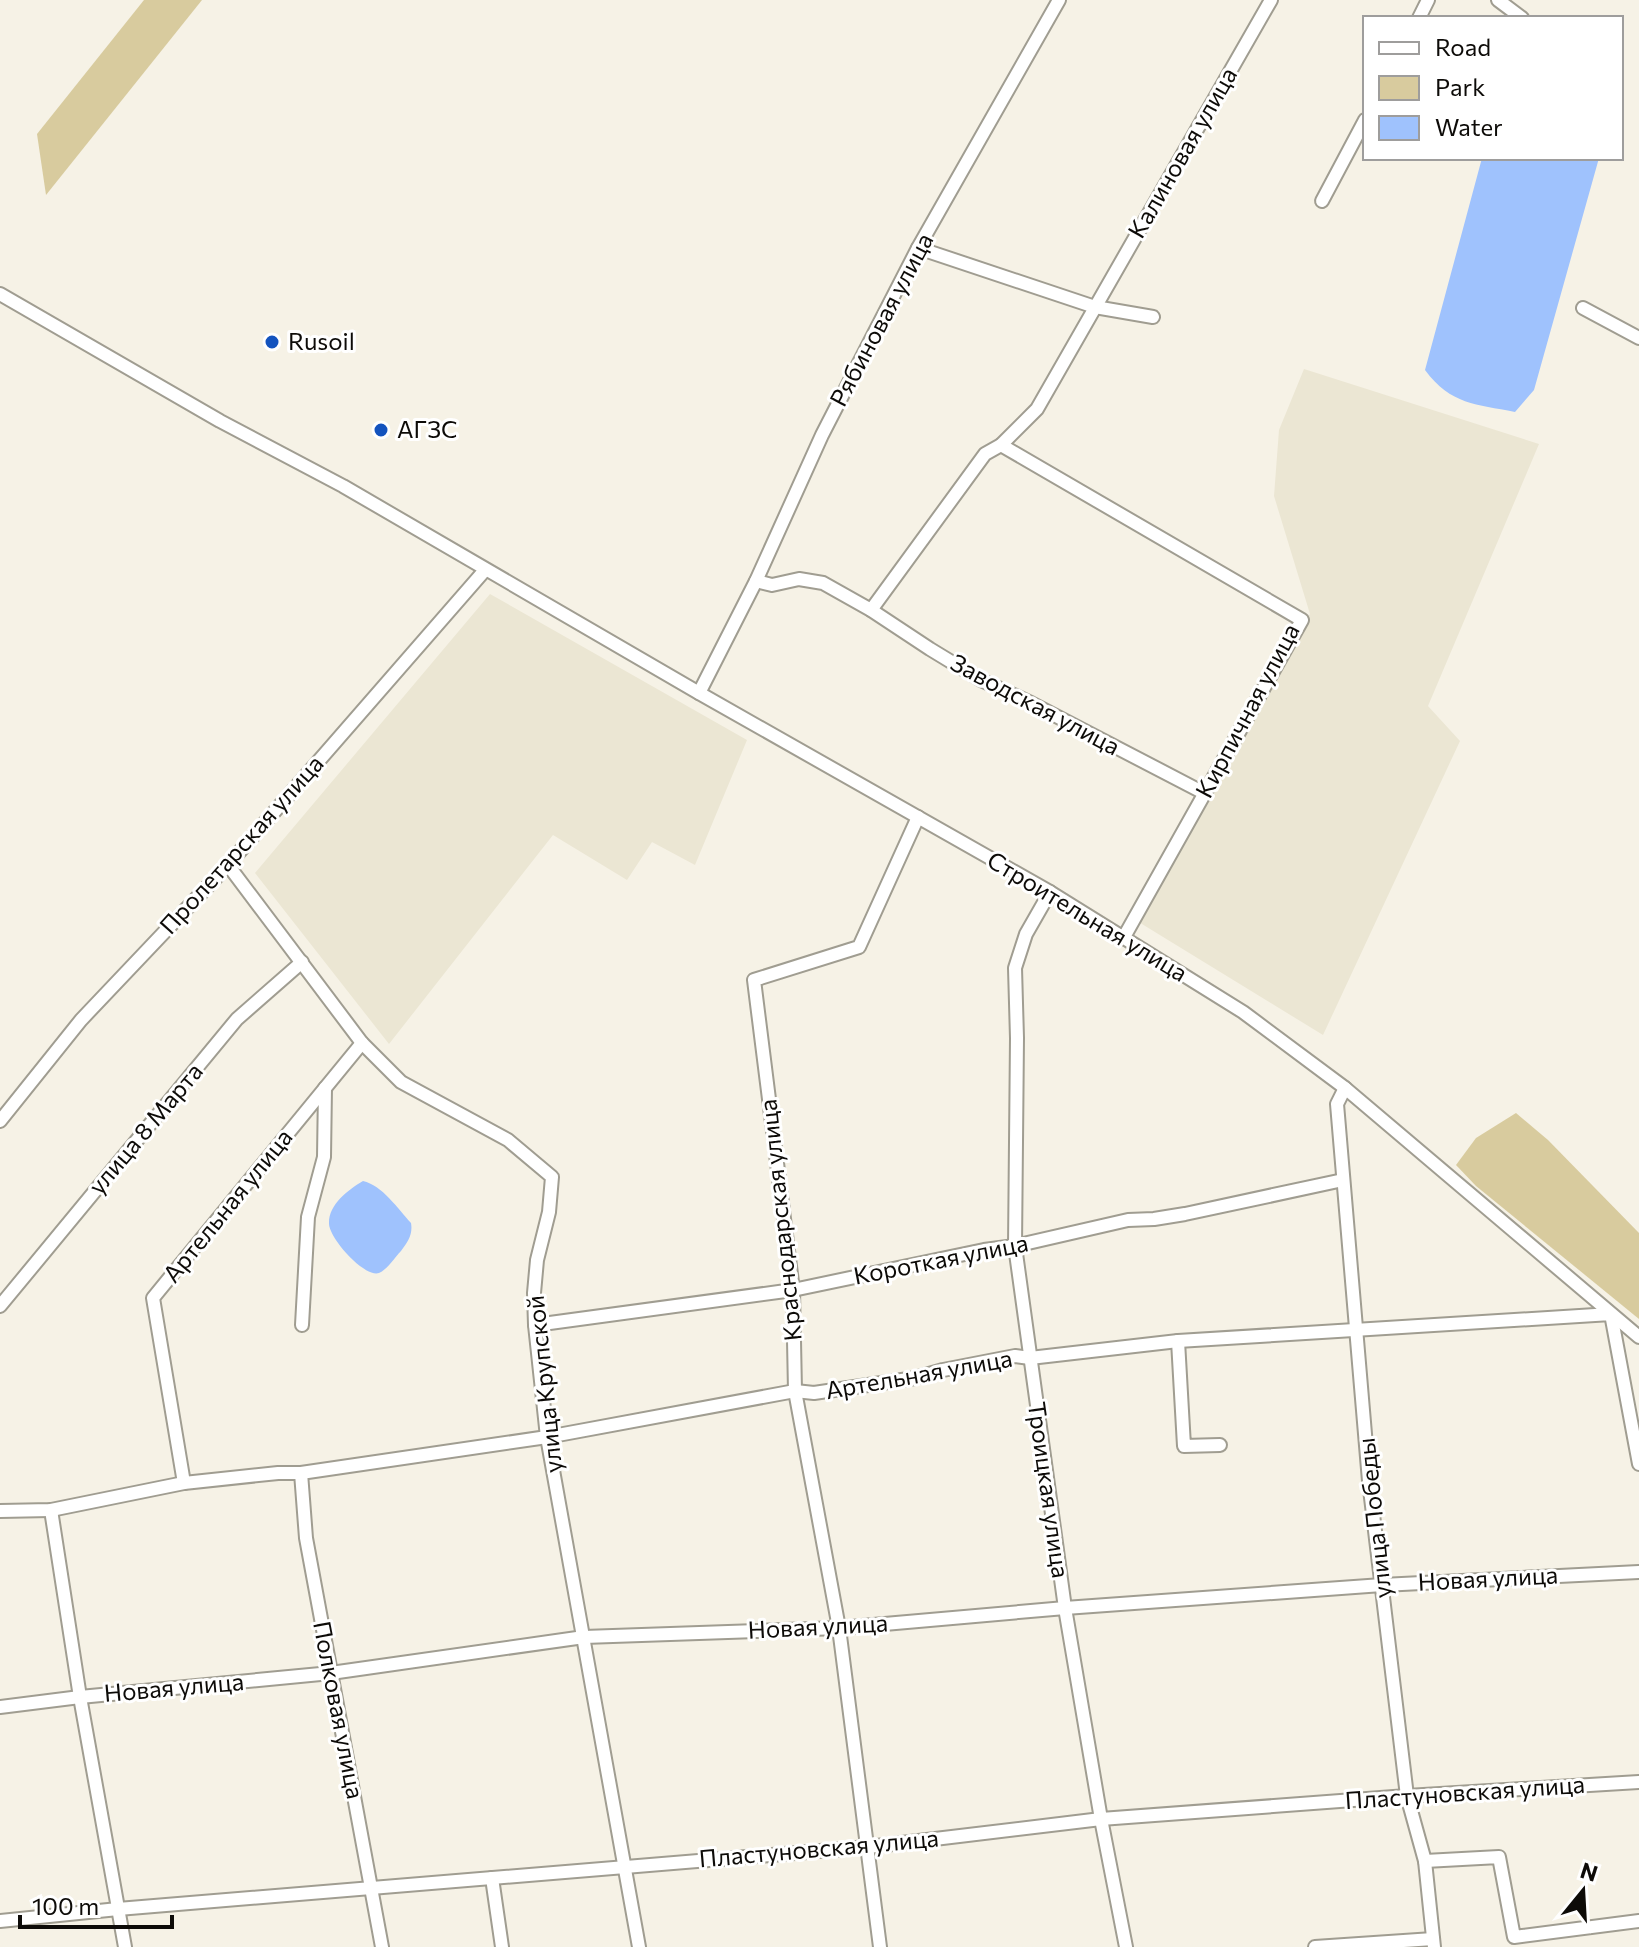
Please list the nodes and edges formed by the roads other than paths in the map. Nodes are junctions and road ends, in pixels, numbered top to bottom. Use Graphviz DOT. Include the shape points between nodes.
graph roads {
  1 [pos="1059,0"];
  2 [pos="1271,0"];
  3 [pos="1498,0"];
  4 [pos="1519,16"];
  5 [pos="1363,124"];
  6 [pos="1322,201"];
  7 [pos="918,248"];
  8 [pos="0,294"];
  9 [pos="1095,307"];
  10 [pos="1583,308"];
  11 [pos="1153,317"];
  12 [pos="1639,338"];
  13 [pos="1001,445"];
  14 [pos="485,570"];
  15 [pos="756,581"];
  16 [pos="871,610"];
  17 [pos="699,693"];
  18 [pos="1204,793"];
  19 [pos="918,817"];
  20 [pos="228,865"];
  21 [pos="1050,892"];
  22 [pos="1124,937"];
  23 [pos="302,962"];
  24 [pos="362,1043"];
  25 [pos="325,1088"];
  26 [pos="1345,1088"];
  27 [pos="0,1121"];
  28 [pos="1343,1180"];
  29 [pos="1015,1246"];
  30 [pos="793,1290"];
  31 [pos="0,1306"];
  32 [pos="1611,1314"];
  33 [pos="302,1325"];
  34 [pos="535,1325"];
  35 [pos="1357,1329"];
  36 [pos="1639,1337"];
  37 [pos="1178,1341"];
  38 [pos="1030,1358"];
  39 [pos="795,1391"];
  40 [pos="547,1437"];
  41 [pos="1220,1445"];
  42 [pos="1639,1464"];
  43 [pos="301,1473"];
  44 [pos="184,1483"];
  45 [pos="51,1510"];
  46 [pos="0,1511"];
  47 [pos="1639,1572"];
  48 [pos="1382,1585"];
  49 [pos="1065,1608"];
  50 [pos="839,1628"];
  51 [pos="584,1637"];
  52 [pos="331,1673"];
  53 [pos="80,1697"];
  54 [pos="0,1707"];
  55 [pos="1639,1782"];
  56 [pos="1407,1796"];
  57 [pos="1101,1819"];
  58 [pos="868,1847"];
  59 [pos="1425,1861"];
  60 [pos="626,1867"];
  61 [pos="492,1878"];
  62 [pos="371,1889"];
  63 [pos="118,1909"];
  64 [pos="0,1921"];
  65 [pos="1639,1921"];
  66 [pos="1434,1943"];
  67 [pos="125,1947"];
  68 [pos="382,1947"];
  69 [pos="502,1947"];
  70 [pos="639,1947"];
  71 [pos="880,1947"];
  72 [pos="1126,1947"];
  73 [pos="1315,1947"];
  1 -- 7 [label="street, Рябиновая улица"];
  2 -- 9 [label="street, Калиновая улица"];
  3 -- 4 [label="street"];
  5 -- 6 [label="street"];
  7 -- 9 [label="street"];
  7 -- 15 [label="street, Рябиновая улица" via="822,435"];
  8 -- 14 [label="street, Строительная улица"];
  9 -- 11 [label="street"];
  9 -- 13 [label="street, Калиновая улица" via="1037,409"];
  10 -- 12 [label="street"];
  13 -- 16 [label="street, Калиновая улица" via="985,454"];
  13 -- 18 [label="street, Кирпичная улица" via="1302,620"];
  14 -- 17 [label="street, Строительная улица"];
  14 -- 20 [label="street, Пролетарская улица"];
  15 -- 16 [label="street, Заводская улица" via="823,583"];
  15 -- 17 [label="street, Рябиновая улица"];
  16 -- 18 [label="street, Заводская улица" via="981,680"];
  17 -- 19 [label="street, Строительная улица"];
  18 -- 22 [label="street, Кирпичная улица"];
  19 -- 21 [label="street, Строительная улица"];
  19 -- 30 [label="street, Краснодарская улица" via="859,947 754,980"];
  20 -- 23 [label="street, улица Крупской"];
  20 -- 27 [label="street, Пролетарская улица" via="81,1020"];
  21 -- 22 [label="street, Строительная улица"];
  21 -- 29 [label="street, Троицкая улица" via="1026,934 1015,968"];
  22 -- 26 [label="street, Строительная улица" via="1243,1012"];
  23 -- 24 [label="street, улица Крупской"];
  23 -- 31 [label="street, улица 8 Марта" via="237,1019"];
  24 -- 25 [label="street, Артельная улица"];
  24 -- 34 [label="street, улица Крупской" via="401,1082 508,1140 552,1177 537,1260"];
  25 -- 33 [label="street" via="324,1157 308,1217"];
  25 -- 44 [label="street, Артельная улица" via="153,1298"];
  26 -- 28 [label="street, улица Победы" via="1337,1104"];
  26 -- 32 [label="street, Строительная улица"];
  28 -- 29 [label="street, Короткая улица"];
  28 -- 35 [label="street, улица Победы"];
  29 -- 30 [label="street, Короткая улица"];
  29 -- 38 [label="street, Троицкая улица"];
  30 -- 34 [label="street, Короткая улица"];
  30 -- 39 [label="street, Краснодарская улица"];
  32 -- 35 [label="street, Артельная улица"];
  32 -- 36 [label="street, Строительная улица"];
  32 -- 42 [label="street"];
  34 -- 40 [label="street, улица Крупской"];
  35 -- 37 [label="street, Артельная улица"];
  35 -- 48 [label="street, улица Победы"];
  37 -- 38 [label="street, Артельная улица"];
  37 -- 41 [label="street" via="1184,1446"];
  38 -- 39 [label="street, Артельная улица" via="1015,1356 814,1393"];
  38 -- 49 [label="street, Троицкая улица"];
  39 -- 40 [label="street, Артельная улица"];
  39 -- 50 [label="street, Краснодарская улица"];
  40 -- 43 [label="street, Артельная улица"];
  40 -- 51 [label="street, улица Крупской"];
  43 -- 44 [label="street, Артельная улица"];
  43 -- 52 [label="street, Полковая улица" via="306,1538"];
  44 -- 45 [label="street, Артельная улица"];
  45 -- 46 [label="street, Артельная улица"];
  45 -- 53 [label="street"];
  47 -- 48 [label="street, Новая улица"];
  48 -- 49 [label="street, Новая улица"];
  48 -- 56 [label="street, улица Победы"];
  49 -- 50 [label="street, Новая улица"];
  49 -- 57 [label="street, Троицкая улица"];
  50 -- 51 [label="street, Новая улица"];
  50 -- 58 [label="street, Краснодарская улица"];
  51 -- 52 [label="street, Новая улица"];
  51 -- 60 [label="street, улица Крупской"];
  52 -- 53 [label="street, Новая улица"];
  52 -- 62 [label="street, Полковая улица"];
  53 -- 54 [label="street, Новая улица"];
  53 -- 63 [label="street"];
  55 -- 56 [label="street, Пластуновская улица"];
  56 -- 57 [label="street, Пластуновская улица"];
  56 -- 59 [label="street, улица Победы"];
  57 -- 58 [label="street, Пластуновская улица"];
  57 -- 72 [label="street, Троицкая улица"];
  58 -- 60 [label="street, Пластуновская улица"];
  58 -- 71 [label="street, Краснодарская улица"];
  59 -- 65 [label="street" via="1499,1857 1514,1937"];
  59 -- 66 [label="street, улица Победы"];
  60 -- 61 [label="street, Пластуновская улица"];
  60 -- 70 [label="street, улица Крупской"];
  61 -- 62 [label="street, Пластуновская улица"];
  61 -- 69 [label="street"];
  62 -- 63 [label="street, Пластуновская улица"];
  62 -- 68 [label="street, Полковая улица"];
  63 -- 64 [label="street, Пластуновская улица"];
  63 -- 67 [label="street"];
  66 -- 73 [label="street"];
}
